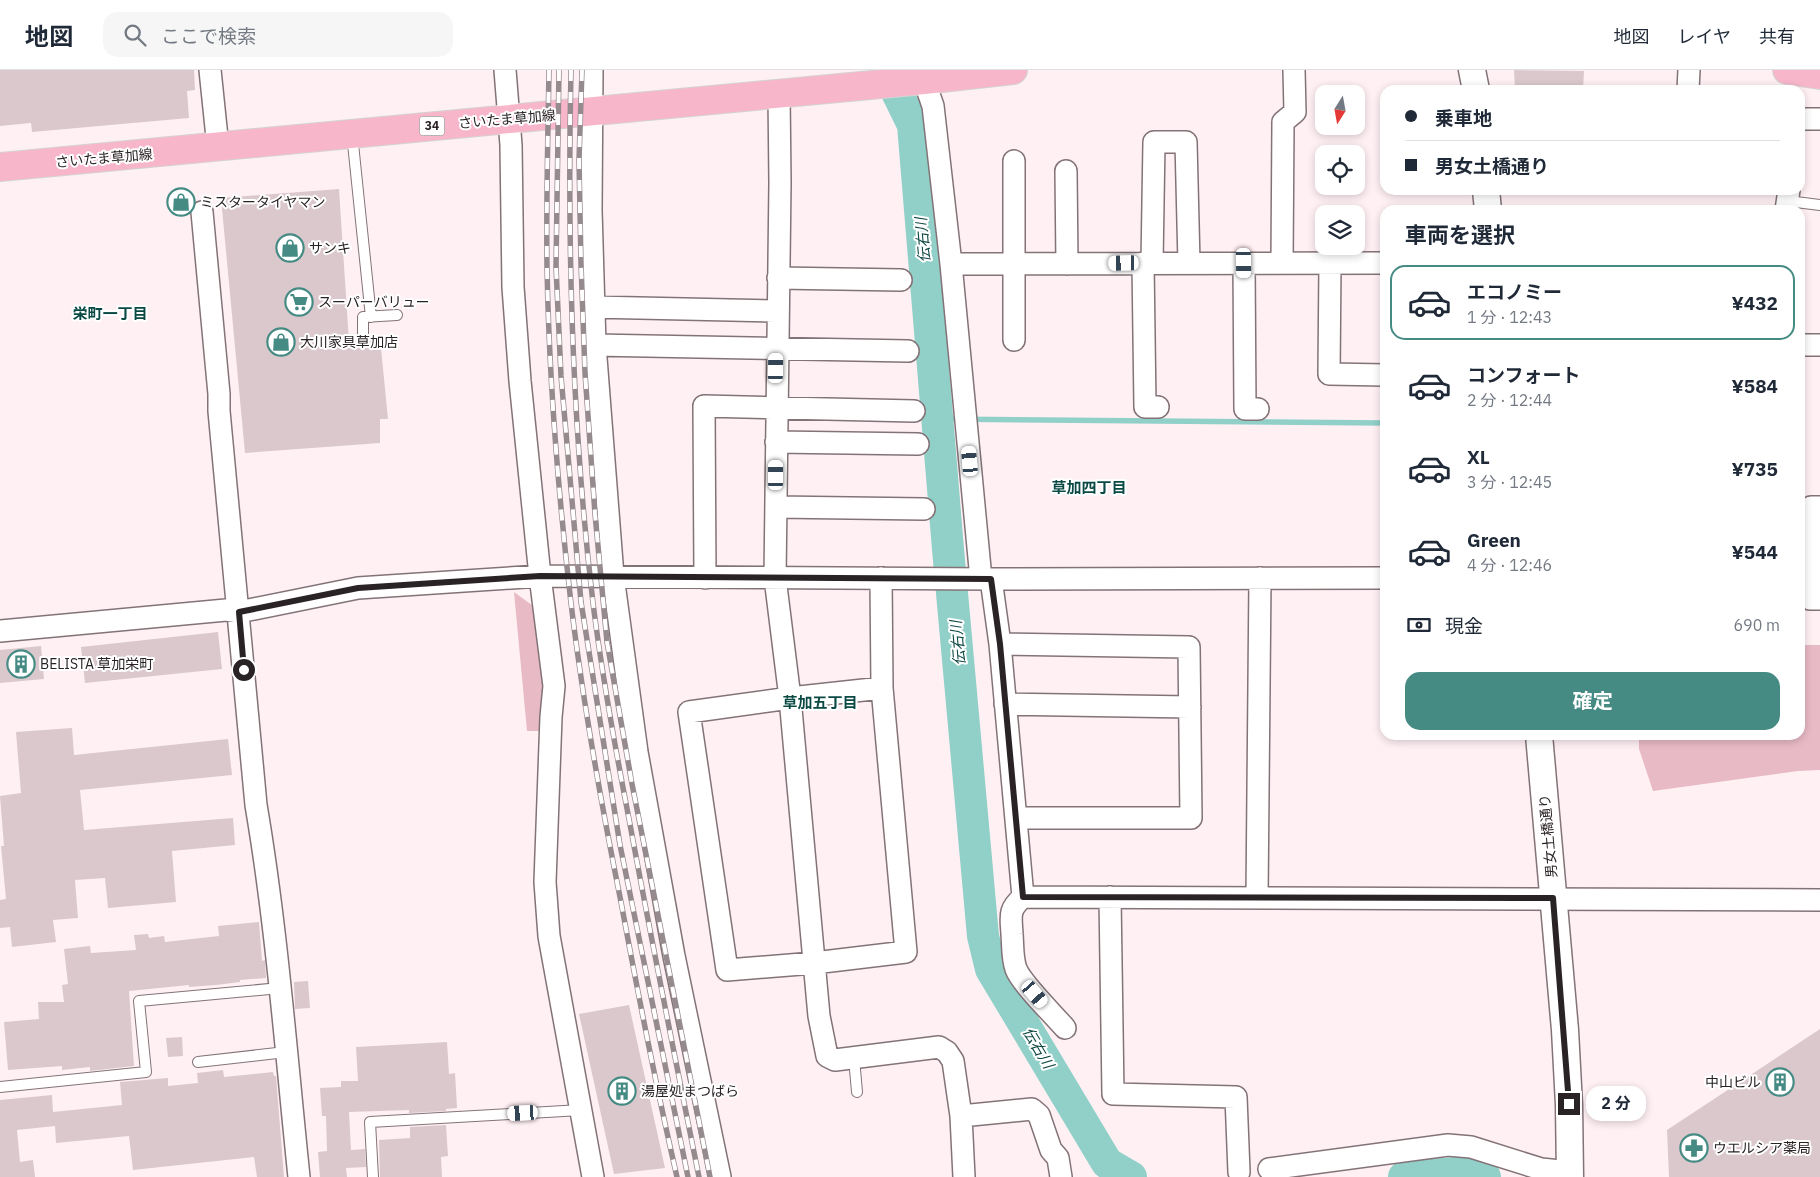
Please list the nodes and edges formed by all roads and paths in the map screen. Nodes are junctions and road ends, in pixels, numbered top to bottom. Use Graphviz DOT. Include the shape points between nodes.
graph roads {
  1 [pos="210,70"];
  2 [pos="505,70"];
  3 [pos="592,70"];
  4 [pos="1014,70"];
  5 [pos="1294,70"];
  6 [pos="1472,70"];
  7 [pos="1688,70"];
  8 [pos="1787,70"];
  9 [pos="922,75"];
  10 [pos="1820,75"];
  11 [pos="1475,85"];
  12 [pos="1688,85"];
  13 [pos="779,93"];
  14 [pos="591,111"];
  15 [pos="509,119"];
  16 [pos="1805,119"];
  17 [pos="1820,119"];
  18 [pos="352,134"];
  19 [pos="218,147"];
  20 [pos="1014,161"];
  21 [pos="0,167"];
  22 [pos="1066,171"];
  23 [pos="1788,200"];
  24 [pos="1820,205"];
  25 [pos="202,212"];
  26 [pos="1148,263"];
  27 [pos="1188,263"];
  28 [pos="1244,263"];
  29 [pos="1282,263"];
  30 [pos="1330,263"];
  31 [pos="1380,263"];
  32 [pos="951,264"];
  33 [pos="1066,264"];
  34 [pos="1014,265"];
  35 [pos="778,278"];
  36 [pos="901,280"];
  37 [pos="593,307"];
  38 [pos="777,311"];
  39 [pos="397,315"];
  40 [pos="371,317"];
  41 [pos="363,338"];
  42 [pos="1014,340"];
  43 [pos="1805,345"];
  44 [pos="1820,345"];
  45 [pos="594,346"];
  46 [pos="776,349"];
  47 [pos="908,351"];
  48 [pos="1380,375"];
  49 [pos="776,406"];
  50 [pos="1158,407"];
  51 [pos="1258,409"];
  52 [pos="914,411"];
  53 [pos="776,442"];
  54 [pos="918,444"];
  55 [pos="776,507"];
  56 [pos="1820,507"];
  57 [pos="924,509"];
  58 [pos="540,576"];
  59 [pos="613,576"];
  60 [pos="705,578"];
  61 [pos="775,578"];
  62 [pos="881,578"];
  63 [pos="1260,578"];
  64 [pos="1380,578"];
  65 [pos="982,579"];
  66 [pos="1820,599"];
  67 [pos="239,612"];
  68 [pos="0,631"];
  69 [pos="1000,644"];
  70 [pos="882,688"];
  71 [pos="790,698"];
  72 [pos="1004,704"];
  73 [pos="1190,707"];
  74 [pos="1539,740"];
  75 [pos="1016,818"];
  76 [pos="1023,897"];
  77 [pos="1110,897"];
  78 [pos="1257,897"];
  79 [pos="1553,898"];
  80 [pos="1820,900"];
  81 [pos="814,963"];
  82 [pos="280,988"];
  83 [pos="1065,1028"];
  84 [pos="286,1052"];
  85 [pos="854,1058"];
  86 [pos="198,1062"];
  87 [pos="0,1087"];
  88 [pos="857,1092"];
  89 [pos="581,1110"];
  90 [pos="961,1116"];
  91 [pos="1268,1169"];
  92 [pos="1239,1172"];
  93 [pos="1570,1175"];
  94 [pos="298,1177"];
  95 [pos="373,1177"];
  96 [pos="593,1177"];
  97 [pos="720,1177"];
  98 [pos="964,1177"];
  99 [pos="1060,1177"];
  1 -- 19 [label="street"];
  2 -- 15 [label="street"];
  3 -- 14 [label="street"];
  4 -- 9 [label="main road, さいたま草加線 / 34"];
  5 -- 29 [label="street" via="1295,112 1283,122"];
  6 -- 11 [label="street"];
  7 -- 12 [label="street"];
  8 -- 10 [label="main road"];
  9 -- 13 [label="main road, さいたま草加線 / 34" via="864,85"];
  9 -- 32 [label="street" via="933,106"];
  13 -- 14 [label="main road, さいたま草加線 / 34"];
  13 -- 35 [label="street"];
  14 -- 15 [label="main road, さいたま草加線 / 34"];
  14 -- 37 [label="street"];
  15 -- 18 [label="main road, さいたま草加線 / 34"];
  15 -- 58 [label="street" via="513,287"];
  16 -- 17 [label="street"];
  18 -- 19 [label="main road, さいたま草加線 / 34"];
  18 -- 40 [label="lane"];
  19 -- 21 [label="main road, さいたま草加線 / 34"];
  20 -- 34 [label="street"];
  22 -- 33 [label="street"];
  23 -- 24 [label="lane"];
  25 -- 67 [label="street"];
  26 -- 27 [label="street"];
  26 -- 27 [label="street" via="1154,142 1186,142"];
  26 -- 33 [label="street"];
  26 -- 50 [label="street" via="1145,407"];
  27 -- 28 [label="street"];
  28 -- 29 [label="street"];
  28 -- 51 [label="street" via="1245,409"];
  29 -- 30 [label="street"];
  30 -- 31 [label="street"];
  30 -- 48 [label="street" via="1329,374"];
  32 -- 34 [label="street"];
  32 -- 65 [label="street"];
  33 -- 34 [label="street"];
  34 -- 42 [label="street"];
  35 -- 36 [label="street"];
  35 -- 38 [label="street"];
  37 -- 38 [label="street"];
  37 -- 45 [label="street"];
  38 -- 46 [label="street"];
  39 -- 40 [label="lane"];
  40 -- 41 [label="lane" via="363,318"];
  43 -- 44 [label="street"];
  45 -- 46 [label="street"];
  45 -- 59 [label="street"];
  46 -- 47 [label="street"];
  46 -- 49 [label="street"];
  49 -- 52 [label="street"];
  49 -- 53 [label="street"];
  49 -- 60 [label="street" via="704,406"];
  53 -- 54 [label="street"];
  53 -- 55 [label="street"];
  55 -- 57 [label="street"];
  55 -- 61 [label="street"];
  56 -- 66 [label="street" via="1811,507 1810,599"];
  58 -- 59 [label="street"];
  58 -- 67 [label="street" via="358,588"];
  58 -- 89 [label="street" via="554,686 545,882 549,936"];
  59 -- 60 [label="street"];
  59 -- 97 [label="street" via="637,752 674,956"];
  60 -- 61 [label="street"];
  61 -- 62 [label="street"];
  61 -- 71 [label="street"];
  62 -- 65 [label="street"];
  62 -- 70 [label="street"];
  63 -- 64 [label="street"];
  63 -- 65 [label="street"];
  63 -- 78 [label="street"];
  65 -- 69 [label="street"];
  67 -- 68 [label="street" via="226,610"];
  67 -- 82 [label="street" via="256,805"];
  69 -- 72 [label="street"];
  69 -- 73 [label="street" via="1189,647"];
  70 -- 71 [label="street"];
  70 -- 81 [label="street" via="906,952"];
  71 -- 81 [label="street"];
  71 -- 81 [label="street" via="689,712 727,970"];
  72 -- 73 [label="street"];
  72 -- 75 [label="street"];
  73 -- 75 [label="street" via="1191,818"];
  74 -- 79 [label="street, 男女土橋通り"];
  75 -- 76 [label="street"];
  76 -- 77 [label="street"];
  76 -- 83 [label="street" via="1011,913 1016,970"];
  77 -- 78 [label="street"];
  77 -- 92 [label="street" via="1113,1094 1236,1097"];
  78 -- 79 [label="street"];
  79 -- 80 [label="street"];
  79 -- 93 [label="street, 男女土橋通り" via="1569,1096"];
  81 -- 85 [label="street" via="827,1056 836,1060"];
  82 -- 84 [label="street"];
  82 -- 87 [label="lane" via="139,1001 146,1072"];
  84 -- 86 [label="lane"];
  84 -- 94 [label="street"];
  85 -- 88 [label="lane"];
  85 -- 90 [label="street" via="939,1047 953,1061"];
  89 -- 95 [label="lane" via="370,1122"];
  89 -- 96 [label="street"];
  90 -- 98 [label="street"];
  90 -- 99 [label="street" via="1032,1109 1039,1115 1058,1158"];
  91 -- 93 [label="street" via="1448,1145 1471,1147"];
}
